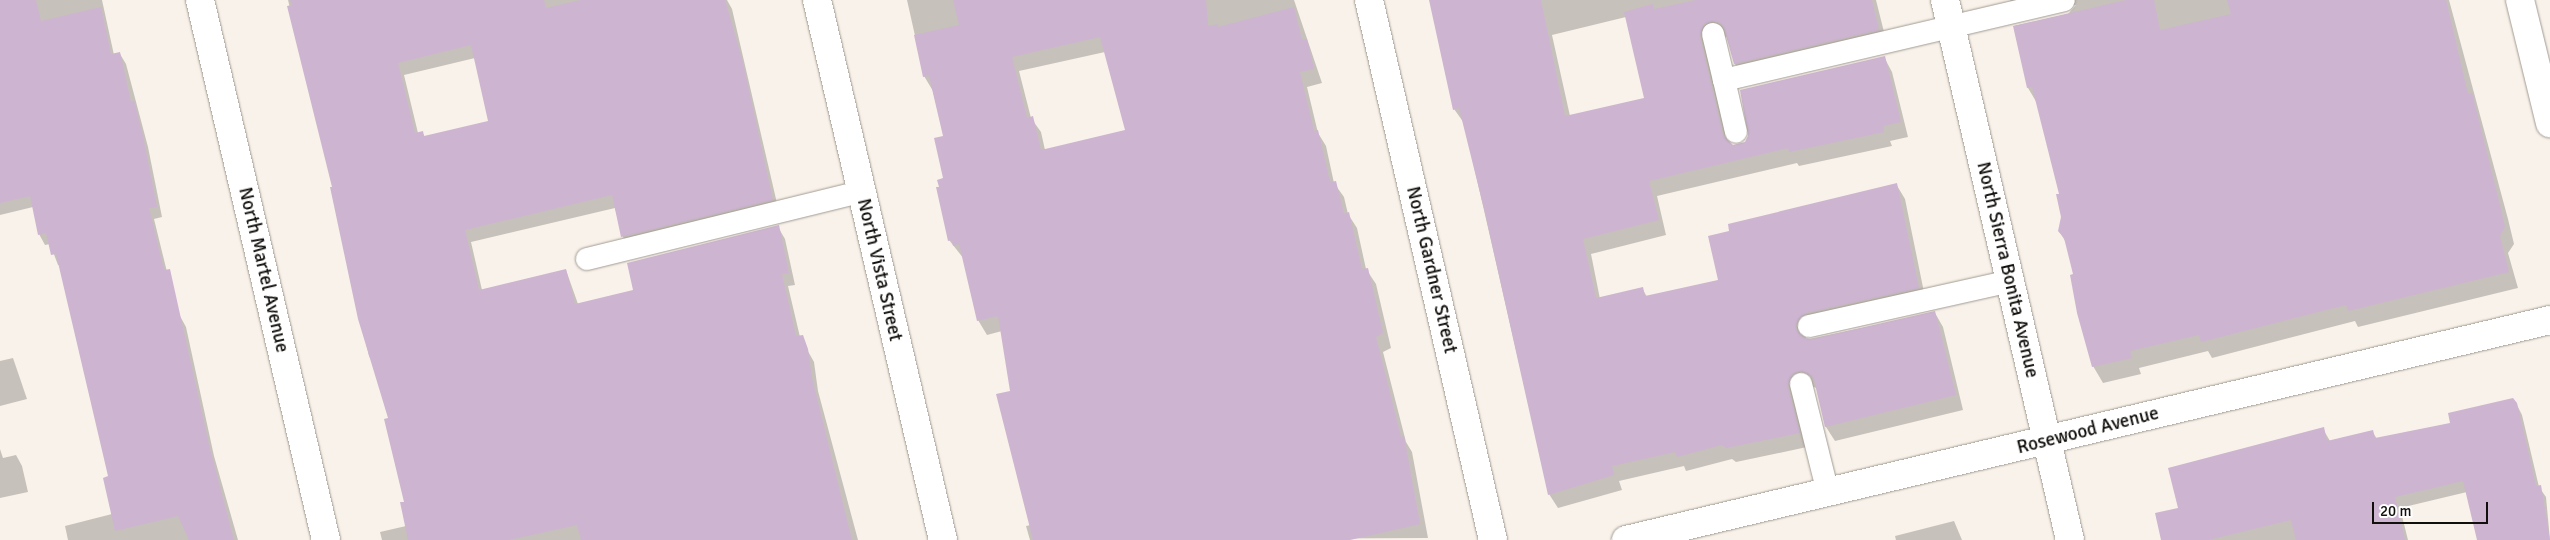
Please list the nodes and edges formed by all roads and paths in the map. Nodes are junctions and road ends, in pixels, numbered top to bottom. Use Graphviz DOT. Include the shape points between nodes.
graph roads {
  1 [pos="200,0"];
  2 [pos="817,0"];
  3 [pos="1369,0"];
  4 [pos="1944,0"];
  5 [pos="2064,0"];
  6 [pos="2520,0"];
  7 [pos="1951,26"];
  8 [pos="1713,34"];
  9 [pos="1724,80"];
  10 [pos="2550,123"];
  11 [pos="1736,132"];
  12 [pos="860,192"];
  13 [pos="587,259"];
  14 [pos="2010,280"];
  15 [pos="2550,320"];
  16 [pos="1808,326"];
  17 [pos="1801,384"];
  18 [pos="2047,442"];
  19 [pos="1828,493"];
  20 [pos="326,540"];
  21 [pos="943,540"];
  22 [pos="1493,540"];
  23 [pos="1626,540"];
  24 [pos="2070,540"];
  1 -- 20 [label="street, North Martel Avenue"];
  2 -- 12 [label="street, North Vista Street"];
  3 -- 22 [label="street, North Gardner Street"];
  4 -- 7 [label="street, North Sierra Bonita Avenue"];
  5 -- 7 [label="lane"];
  6 -- 10 [label="street"];
  7 -- 9 [label="lane"];
  7 -- 14 [label="street, North Sierra Bonita Avenue"];
  8 -- 9 [label="lane"];
  9 -- 11 [label="lane"];
  12 -- 13 [label="lane"];
  12 -- 21 [label="street, North Vista Street"];
  14 -- 16 [label="lane"];
  14 -- 18 [label="street, North Sierra Bonita Avenue"];
  15 -- 18 [label="street, Rosewood Avenue"];
  17 -- 19 [label="lane"];
  18 -- 19 [label="street, Rosewood Avenue"];
  18 -- 24 [label="street, North Sierra Bonita Avenue"];
  19 -- 23 [label="street, Rosewood Avenue"];
}
